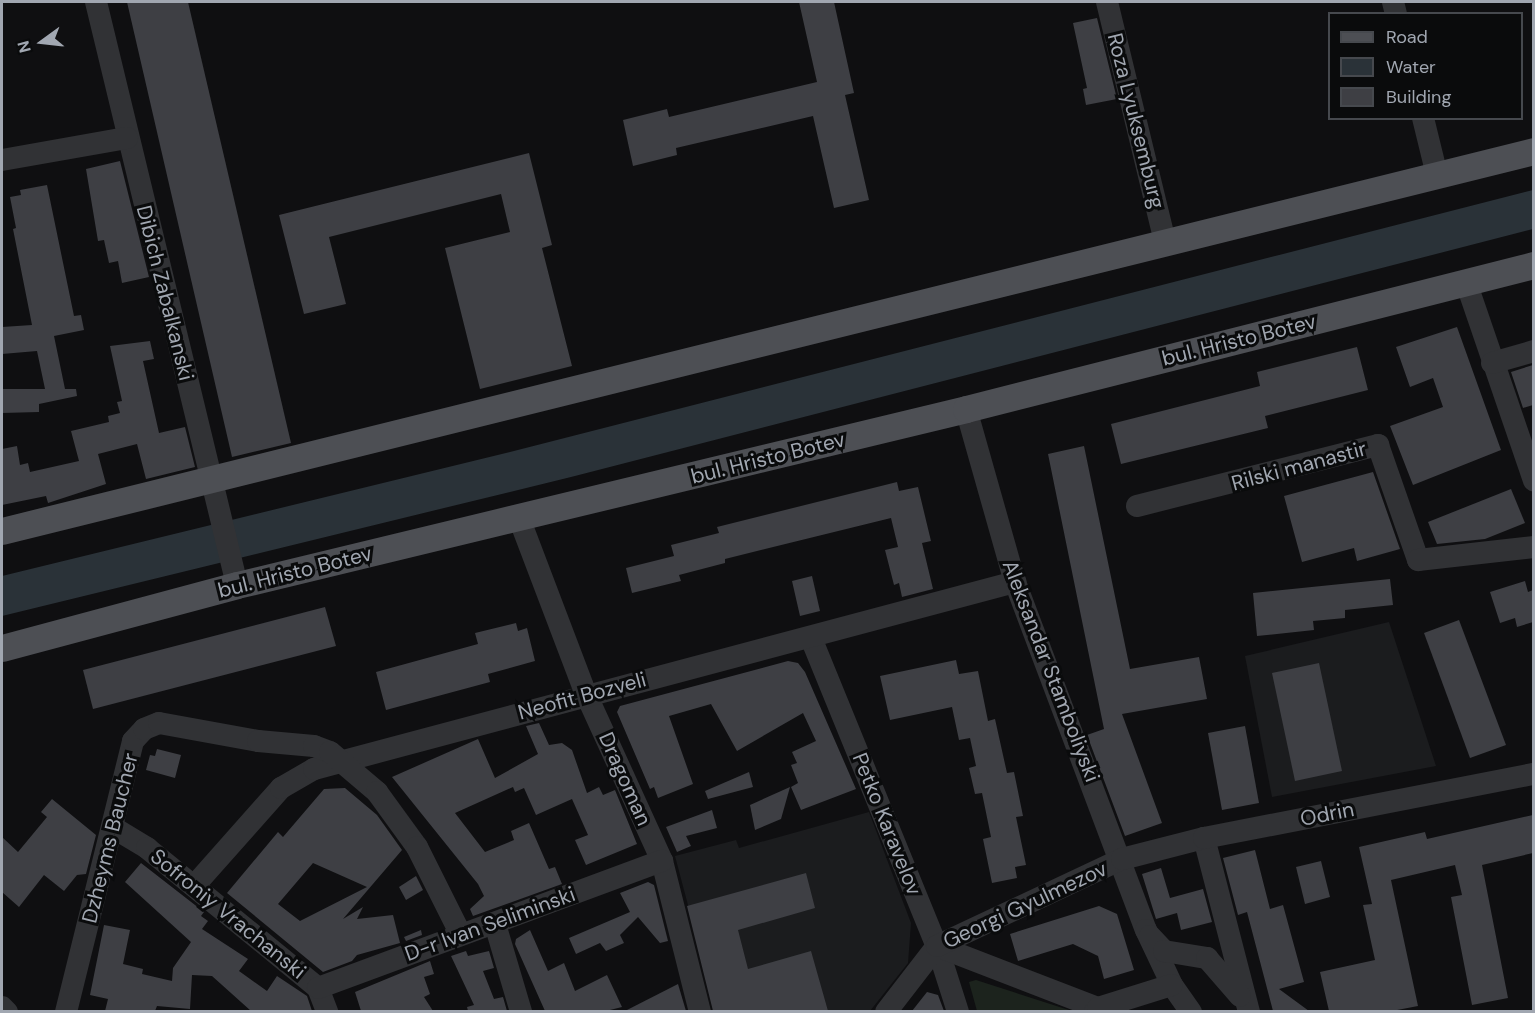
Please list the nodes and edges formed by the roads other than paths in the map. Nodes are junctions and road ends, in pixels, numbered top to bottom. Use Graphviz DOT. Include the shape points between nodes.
graph roads {
  1 [pos="96,2"];
  2 [pos="1107,2"];
  3 [pos="1423,120"];
  4 [pos="127,138"];
  5 [pos="1533,151"];
  6 [pos="2,160"];
  7 [pos="1437,175"];
  8 [pos="1165,241"];
  9 [pos="1533,265"];
  10 [pos="1466,282"];
  11 [pos="1533,351"];
  12 [pos="1492,363"];
  13 [pos="966,410"];
  14 [pos="211,480"];
  15 [pos="1533,481"];
  16 [pos="1137,506"];
  17 [pos="519,518"];
  18 [pos="2,531"];
  19 [pos="1533,547"];
  20 [pos="1015,582"];
  21 [pos="237,585"];
  22 [pos="811,638"];
  23 [pos="2,648"];
  24 [pos="586,694"];
  25 [pos="344,762"];
  26 [pos="1533,774"];
  27 [pos="114,828"];
  28 [pos="1204,838"];
  29 [pos="1122,859"];
  30 [pos="662,861"];
  31 [pos="194,886"];
  32 [pos="495,924"];
  33 [pos="1146,930"];
  34 [pos="461,935"];
  35 [pos="937,946"];
  36 [pos="1172,985"];
  37 [pos="318,988"];
  38 [pos="2,1007"];
  39 [pos="1248,1008"];
  40 [pos="1096,1010"];
  41 [pos="7,1011"];
  42 [pos="66,1011"];
  43 [pos="327,1011"];
  44 [pos="521,1011"];
  45 [pos="700,1011"];
  46 [pos="886,1011"];
  47 [pos="958,1011"];
  48 [pos="1191,1011"];
  1 -- 4 [label="street, Dibich Zabalkanski"];
  2 -- 8 [label="street, Roza Lyuksemburg"];
  3 -- 7 [label="street"];
  4 -- 6 [label="street"];
  4 -- 14 [label="street, Dibich Zabalkanski"];
  5 -- 7 [label="main road"];
  7 -- 8 [label="main road"];
  8 -- 14 [label="main road"];
  9 -- 10 [label="main road, bul. Hristo Botev"];
  10 -- 12 [label="street"];
  10 -- 13 [label="main road, bul. Hristo Botev"];
  11 -- 12 [label="street"];
  12 -- 15 [label="street"];
  13 -- 17 [label="main road, bul. Hristo Botev"];
  13 -- 20 [label="street, Aleksandar Stamboliyski"];
  14 -- 18 [label="main road"];
  14 -- 21 [label="street, Dibich Zabalkanski"];
  16 -- 19 [label="street, Rilski manastir" via="1378,445 1418,560"];
  17 -- 21 [label="main road, bul. Hristo Botev"];
  17 -- 24 [label="street, Dragoman"];
  20 -- 22 [label="street, Neofit Bozveli"];
  20 -- 29 [label="street, Aleksandar Stamboliyski"];
  21 -- 23 [label="main road, bul. Hristo Botev"];
  22 -- 24 [label="street, Neofit Bozveli"];
  22 -- 35 [label="street, Petko Karavelov"];
  24 -- 25 [label="street, Neofit Bozveli"];
  24 -- 30 [label="street, Dragoman"];
  25 -- 27 [label="street, Dzheyms Baucher" via="314,746 258,741 159,723 144,729 133,741"];
  25 -- 31 [label="street, Neofit Bozveli" via="297,776 281,788"];
  25 -- 34 [label="street, Dzheyms Baucher" via="377,792 417,846"];
  26 -- 28 [label="street, Odrin"];
  27 -- 31 [label="street, Sofroniy Vrachanski" via="147,848"];
  27 -- 42 [label="street, Dzheyms Baucher"];
  28 -- 29 [label="street, Odrin"];
  28 -- 39 [label="street"];
  29 -- 33 [label="street, Aleksandar Stamboliyski"];
  29 -- 35 [label="street, Georgi Gyulmezov"];
  30 -- 32 [label="street, D-r Ivan Seliminski"];
  30 -- 45 [label="street, Dragoman"];
  31 -- 37 [label="street, Sofroniy Vrachanski"];
  32 -- 34 [label="street, D-r Ivan Seliminski"];
  32 -- 44 [label="street"];
  33 -- 36 [label="street, Aleksandar Stamboliyski"];
  33 -- 39 [label="street" via="1164,951 1197,955 1216,965"];
  34 -- 37 [label="street, D-r Ivan Seliminski"];
  35 -- 40 [label="street"];
  35 -- 46 [label="street, Georgi Gyulmezov"];
  35 -- 47 [label="street, Petko Karavelov"];
  36 -- 40 [label="street"];
  36 -- 48 [label="street, Aleksandar Stamboliyski"];
  37 -- 43 [label="street, Sofroniy Vrachanski"];
  38 -- 41 [label="street"];
}
